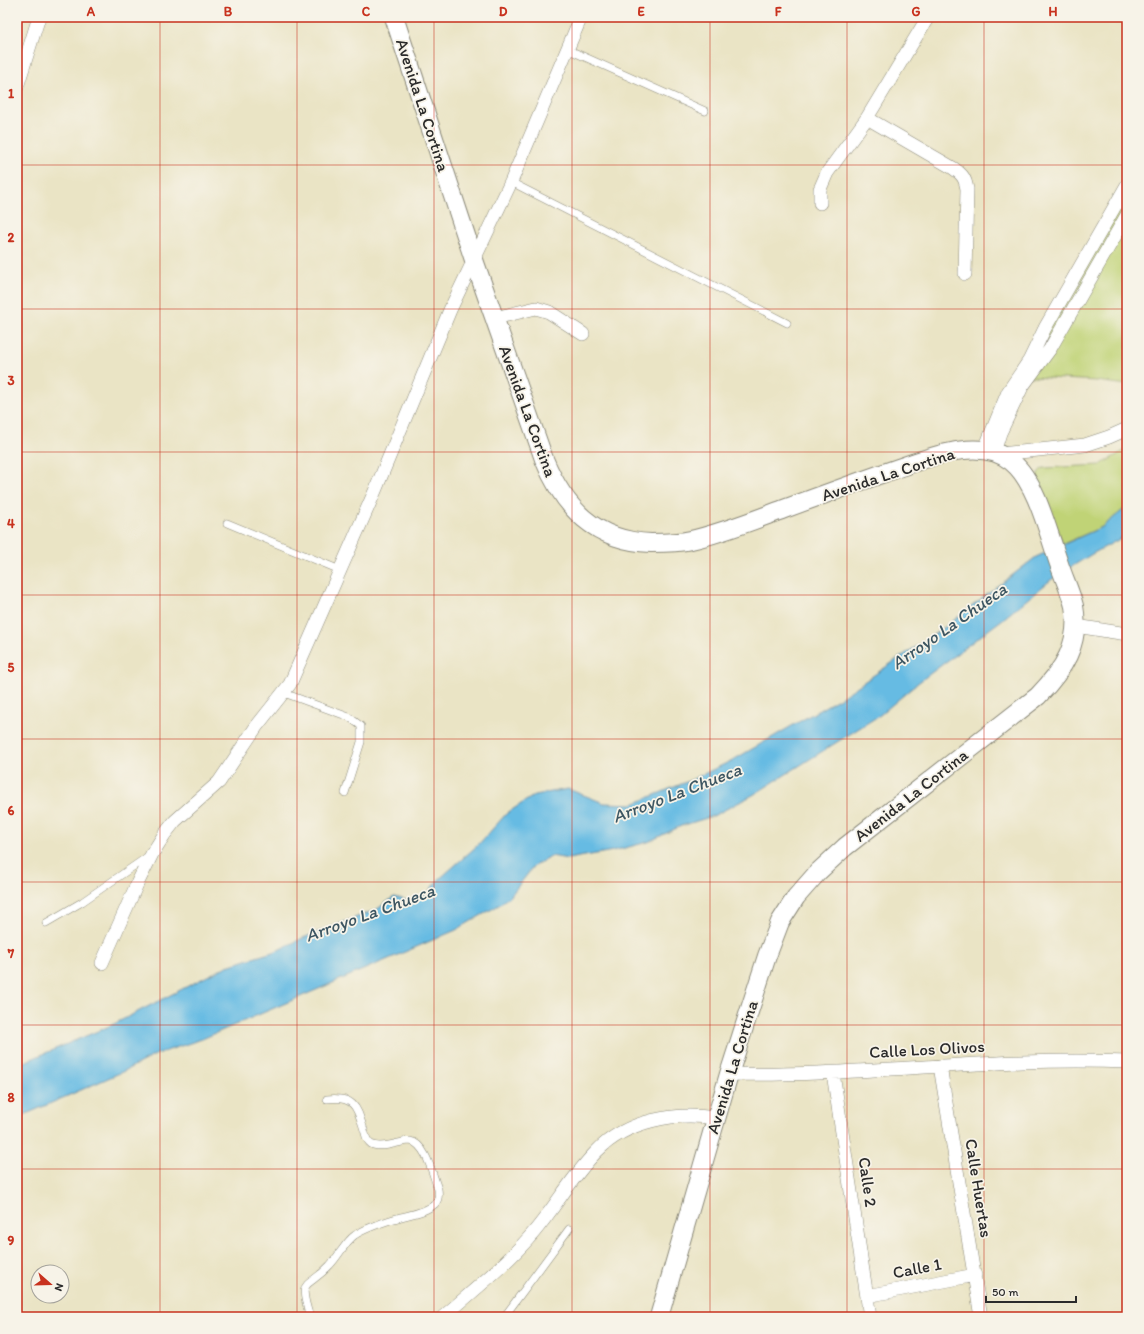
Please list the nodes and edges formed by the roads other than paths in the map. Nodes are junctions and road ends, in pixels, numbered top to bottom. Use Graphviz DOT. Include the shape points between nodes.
graph roads {
  1 [pos="39,17"];
  2 [pos="394,17"];
  3 [pos="581,17"];
  4 [pos="928,17"];
  5 [pos="567,49"];
  6 [pos="17,87"];
  7 [pos="705,111"];
  8 [pos="867,118"];
  9 [pos="511,182"];
  10 [pos="1127,185"];
  11 [pos="820,203"];
  12 [pos="1127,216"];
  13 [pos="474,260"];
  14 [pos="965,274"];
  15 [pos="494,318"];
  16 [pos="787,323"];
  17 [pos="583,334"];
  18 [pos="1127,429"];
  19 [pos="993,452"];
  20 [pos="227,523"];
  21 [pos="340,570"];
  22 [pos="1076,626"];
  23 [pos="1127,634"];
  24 [pos="284,692"];
  25 [pos="345,793"];
  26 [pos="152,854"];
  27 [pos="46,923"];
  28 [pos="102,963"];
  29 [pos="1127,1062"];
  30 [pos="940,1066"];
  31 [pos="833,1073"];
  32 [pos="729,1074"];
  33 [pos="327,1099"];
  34 [pos="716,1118"];
  35 [pos="569,1229"];
  36 [pos="975,1274"];
  37 [pos="867,1296"];
  38 [pos="310,1317"];
  39 [pos="443,1317"];
  40 [pos="504,1317"];
  41 [pos="659,1317"];
  42 [pos="870,1317"];
  43 [pos="981,1317"];
  1 -- 6 [label="street"];
  2 -- 13 [label="main road, Avenida La Cortina"];
  3 -- 5 [label="street"];
  4 -- 8 [label="street"];
  5 -- 7 [label="lane"];
  5 -- 9 [label="street"];
  8 -- 11 [label="street" via="827,173 820,189"];
  8 -- 14 [label="street" via="953,168 965,179"];
  9 -- 13 [label="street"];
  9 -- 16 [label="lane"];
  10 -- 19 [label="street" via="1044,328 1029,361 1008,392"];
  12 -- 19 [label="street" via="1050,349 1022,387"];
  13 -- 15 [label="main road, Avenida La Cortina"];
  13 -- 21 [label="street" via="450,310"];
  15 -- 17 [label="street" via="536,308 549,312"];
  15 -- 19 [label="main road, Avenida La Cortina" via="552,479 577,513 605,532 623,539 666,543 689,540 751,521 940,453 958,450"];
  18 -- 19 [label="street" via="1085,445"];
  19 -- 22 [label="main road, Avenida La Cortina" via="1013,462 1024,474 1035,493 1074,605"];
  20 -- 21 [label="lane"];
  21 -- 24 [label="street" via="290,684"];
  22 -- 23 [label="street"];
  22 -- 32 [label="main road, Avenida La Cortina" via="1070,654 1053,680 1038,696 845,847 796,897 780,922 767,956"];
  24 -- 25 [label="lane" via="349,717 361,726 361,742"];
  24 -- 26 [label="street" via="256,727 219,782 176,821"];
  26 -- 27 [label="lane" via="82,902"];
  26 -- 28 [label="street"];
  29 -- 30 [label="street, Calle Los Olivos" via="1030,1061"];
  30 -- 31 [label="street, Calle Los Olivos"];
  30 -- 36 [label="street, Calle Huertas"];
  31 -- 32 [label="street, Calle Los Olivos"];
  31 -- 37 [label="street, Calle 2"];
  32 -- 34 [label="main road, Avenida La Cortina"];
  33 -- 38 [label="lane" via="344,1099 353,1104 367,1141 372,1144 382,1146 409,1141 419,1145 424,1150 439,1194 436,1203 429,1208 355,1235 331,1264 304,1289"];
  34 -- 39 [label="street" via="693,1116 648,1121 612,1139 586,1163 557,1204 516,1253"];
  34 -- 41 [label="main road, Avenida La Cortina"];
  35 -- 40 [label="lane"];
  36 -- 37 [label="street, Calle 1"];
  36 -- 43 [label="street, Calle Huertas"];
  37 -- 42 [label="street, Calle 2"];
}
